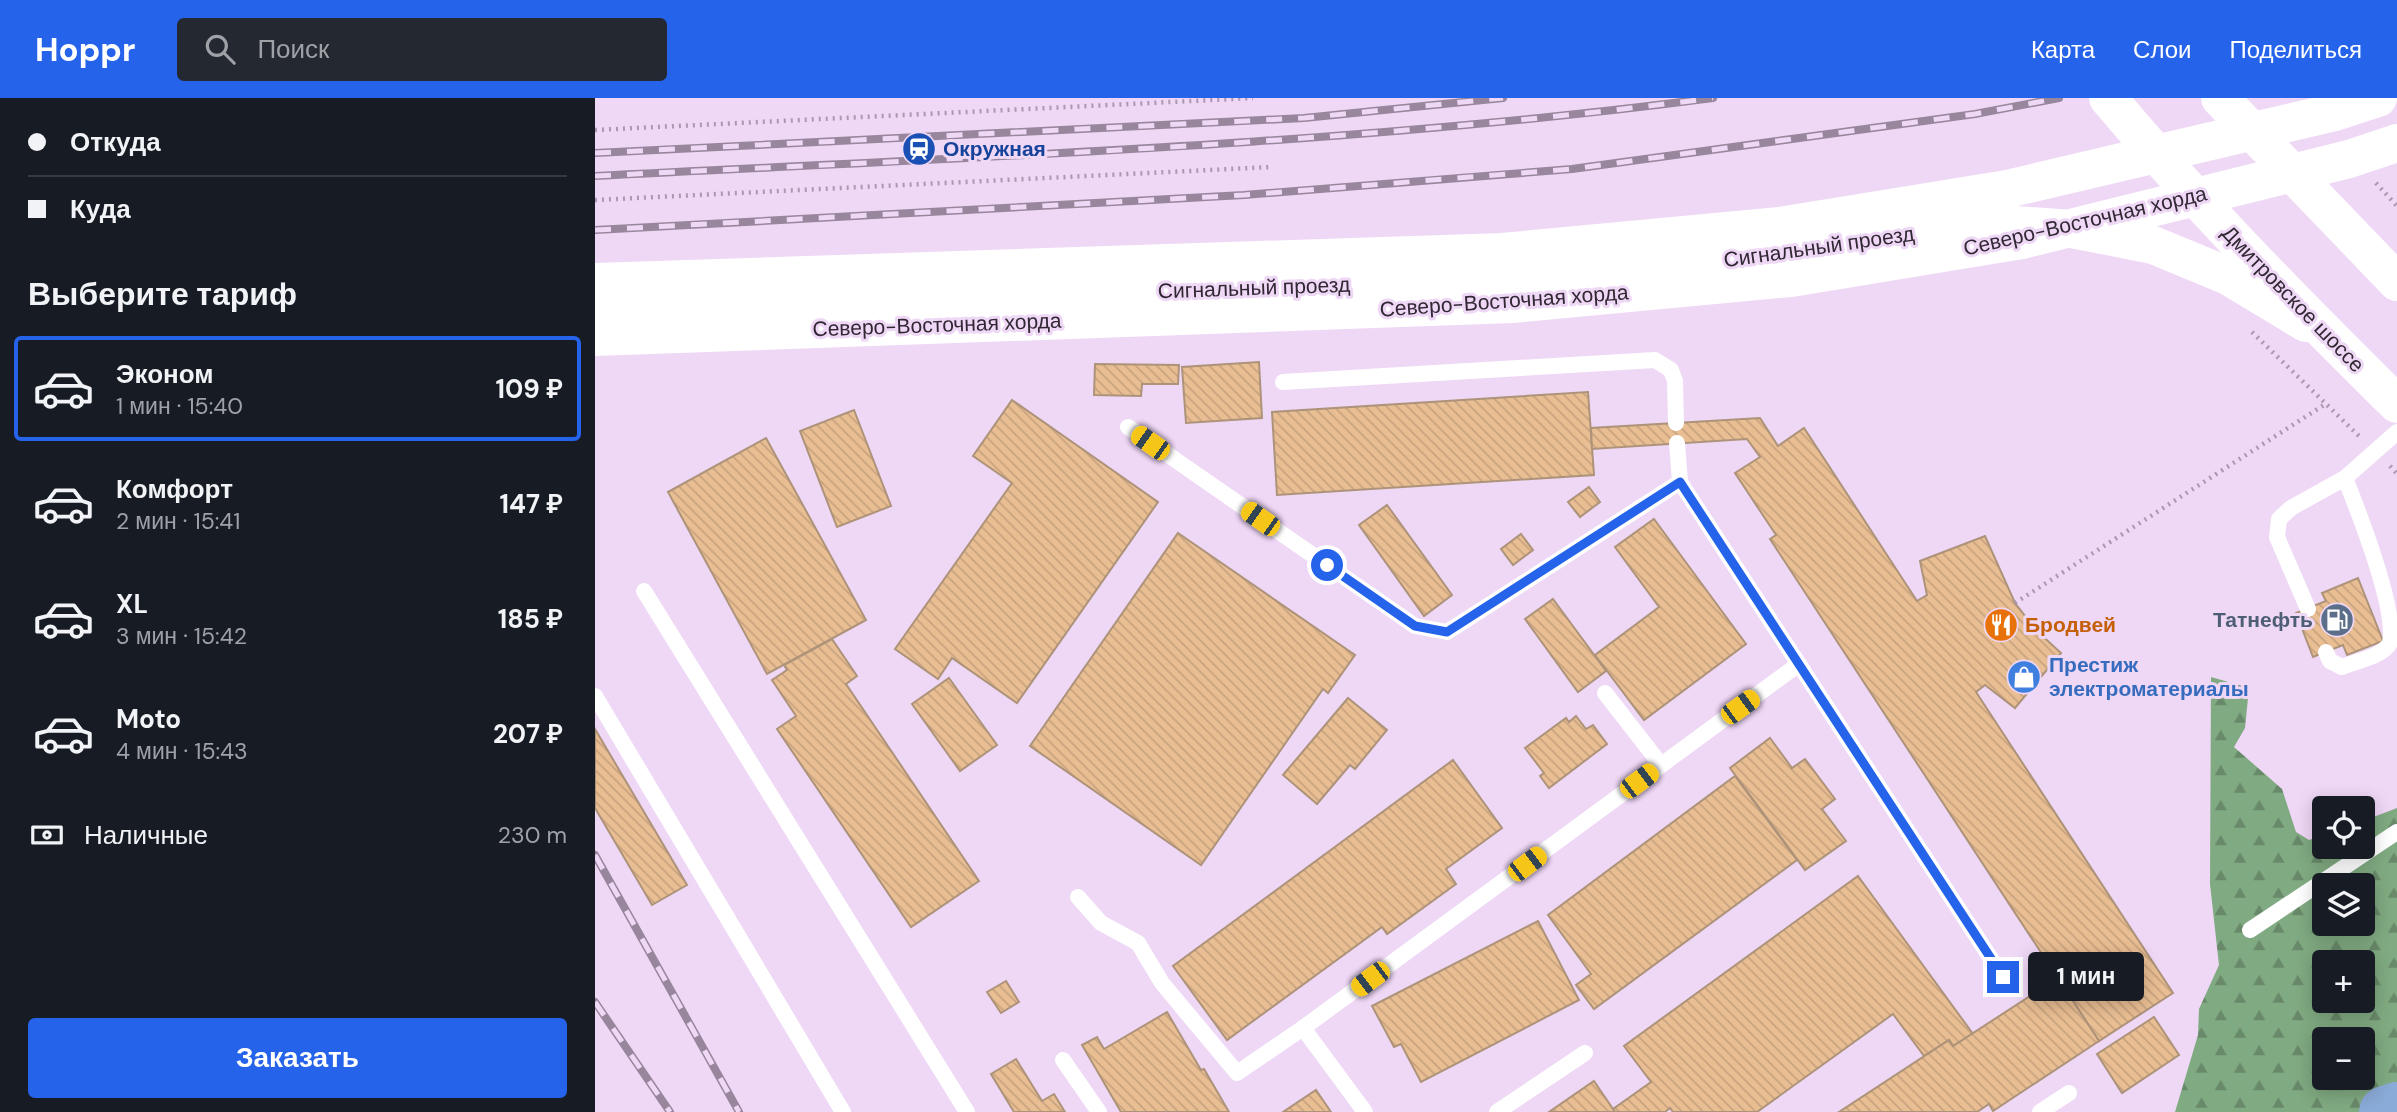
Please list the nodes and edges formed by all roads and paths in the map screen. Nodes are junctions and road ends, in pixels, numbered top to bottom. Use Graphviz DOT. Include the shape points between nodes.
graph roads {
  1 [pos="1253,98"];
  2 [pos="2109,98"];
  3 [pos="2220,98"];
  4 [pos="2378,98"];
  5 [pos="595,130"];
  6 [pos="2397,143"];
  7 [pos="1271,167"];
  8 [pos="595,200"];
  9 [pos="595,282"];
  10 [pos="2397,282"];
  11 [pos="595,310"];
  12 [pos="2245,327"];
  13 [pos="595,337"];
  14 [pos="2342,349"];
  15 [pos="1283,382"];
  16 [pos="2327,403"];
  17 [pos="2397,404"];
  18 [pos="1676,423"];
  19 [pos="1128,427"];
  20 [pos="2397,432"];
  21 [pos="1677,443"];
  22 [pos="2375,452"];
  23 [pos="2397,474"];
  24 [pos="2345,478"];
  25 [pos="1680,482"];
  26 [pos="644,591"];
  27 [pos="2015,603"];
  28 [pos="2308,609"];
  29 [pos="2326,652"];
  30 [pos="1799,664"];
  31 [pos="1605,693"];
  32 [pos="595,696"];
  33 [pos="1661,765"];
  34 [pos="2397,832"];
  35 [pos="1079,897"];
  36 [pos="2250,930"];
  37 [pos="2003,977"];
  38 [pos="1303,1028"];
  39 [pos="1585,1053"];
  40 [pos="1063,1060"];
  41 [pos="2069,1093"];
  42 [pos="843,1112"];
  43 [pos="967,1112"];
  44 [pos="1099,1112"];
  45 [pos="1365,1112"];
  46 [pos="1497,1112"];
  47 [pos="2040,1112"];
  1 -- 5 [label="path"];
  2 -- 14 [label="main road, Дмитровское шоссе" via="2176,178"];
  3 -- 10 [label="main road"];
  4 -- 9 [label="main road" via="2007,189 1780,226 1502,252"];
  6 -- 13 [label="main road, Северо-Восточная хорда" via="2022,240 1791,278 1513,304"];
  7 -- 8 [label="path"];
  11 -- 14 [label="main road, Сигнальный проезд" via="1507,280 1674,267 1991,223 2071,229 2178,254 2257,292"];
  12 -- 16 [label="path"];
  14 -- 17 [label="main road, Дмитровское шоссе"];
  15 -- 18 [label="lane" via="1655,360 1671,370"];
  16 -- 22 [label="path"];
  16 -- 27 [label="path"];
  19 -- 25 [label="lane" via="1415,626 1447,632"];
  20 -- 22 [label="lane"];
  21 -- 25 [label="lane"];
  22 -- 23 [label="path"];
  22 -- 24 [label="lane"];
  24 -- 28 [label="lane" via="2279,519 2277,537"];
  24 -- 29 [label="lane" via="2390,594 2394,618 2391,642 2383,651 2342,667 2330,661"];
  25 -- 30 [label="lane"];
  26 -- 43 [label="lane"];
  30 -- 33 [label="lane"];
  30 -- 37 [label="lane"];
  31 -- 33 [label="lane"];
  32 -- 42 [label="lane"];
  33 -- 38 [label="lane"];
  34 -- 36 [label="lane"];
  35 -- 38 [label="lane" via="1101,923 1138,943 1162,983 1237,1073"];
  38 -- 45 [label="lane"];
  39 -- 46 [label="lane"];
  40 -- 44 [label="lane"];
  41 -- 47 [label="lane"];
}
